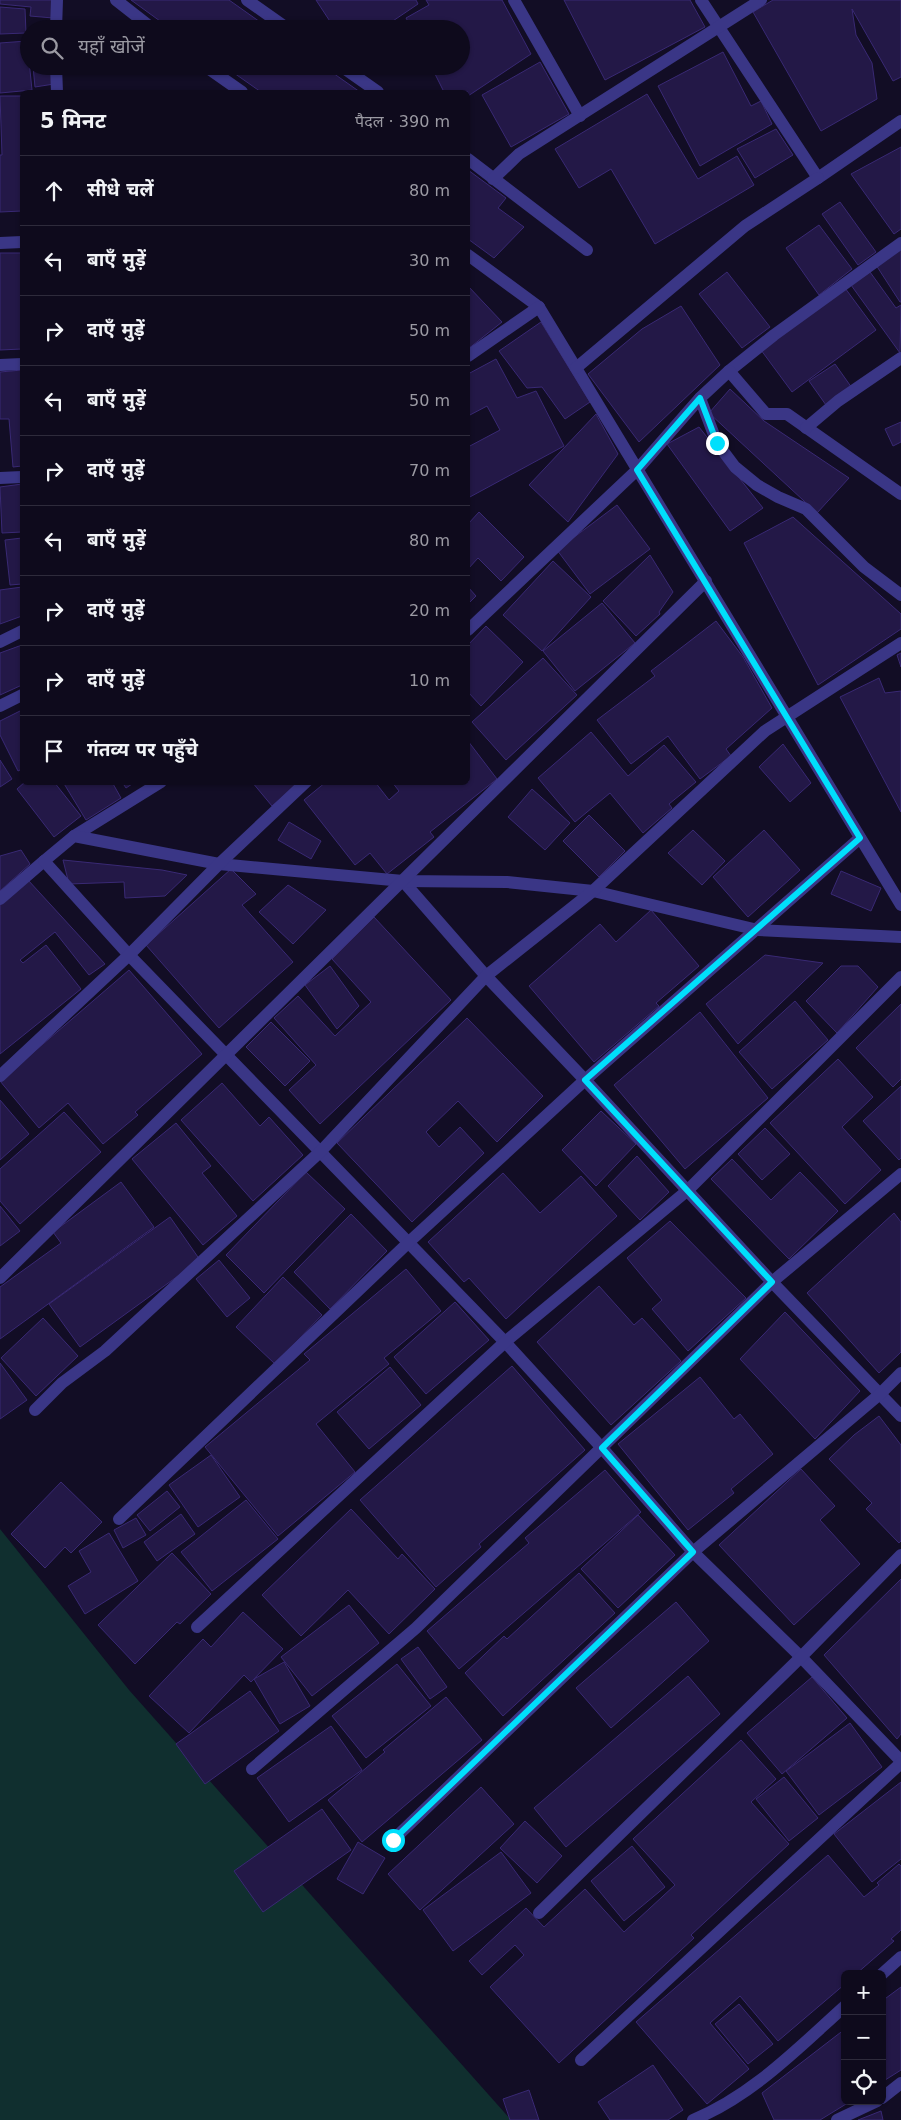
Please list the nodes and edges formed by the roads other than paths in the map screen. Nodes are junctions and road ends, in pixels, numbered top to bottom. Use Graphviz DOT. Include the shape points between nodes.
graph roads {
  1 [pos="57,0"];
  2 [pos="116,0"];
  3 [pos="247,0"];
  4 [pos="514,0"];
  5 [pos="701,0"];
  6 [pos="761,0"];
  7 [pos="56,20"];
  8 [pos="142,20"];
  9 [pos="275,20"];
  10 [pos="718,28"];
  11 [pos="56,75"];
  12 [pos="218,75"];
  13 [pos="354,75"];
  14 [pos="57,90"];
  15 [pos="239,90"];
  16 [pos="375,90"];
  17 [pos="580,116"];
  18 [pos="901,121"];
  19 [pos="470,160"];
  20 [pos="494,178"];
  21 [pos="818,178"];
  22 [pos="20,242"];
  23 [pos="0,243"];
  24 [pos="901,244"];
  25 [pos="587,250"];
  26 [pos="470,257"];
  27 [pos="539,307"];
  28 [pos="470,355"];
  29 [pos="901,358"];
  30 [pos="20,364"];
  31 [pos="0,365"];
  32 [pos="576,368"];
  33 [pos="728,371"];
  34 [pos="700,398"];
  35 [pos="806,428"];
  36 [pos="637,470"];
  37 [pos="20,477"];
  38 [pos="0,478"];
  39 [pos="901,494"];
  40 [pos="706,581"];
  41 [pos="901,595"];
  42 [pos="470,628"];
  43 [pos="20,632"];
  44 [pos="0,642"];
  45 [pos="901,644"];
  46 [pos="20,695"];
  47 [pos="0,706"];
  48 [pos="787,717"];
  49 [pos="156,785"];
  50 [pos="303,785"];
  51 [pos="74,836"];
  52 [pos="860,838"];
  53 [pos="44,861"];
  54 [pos="220,864"];
  55 [pos="403,881"];
  56 [pos="593,891"];
  57 [pos="0,900"];
  58 [pos="901,905"];
  59 [pos="758,930"];
  60 [pos="901,937"];
  61 [pos="130,955"];
  62 [pos="486,976"];
  63 [pos="901,978"];
  64 [pos="225,1055"];
  65 [pos="0,1076"];
  66 [pos="585,1080"];
  67 [pos="321,1151"];
  68 [pos="901,1174"];
  69 [pos="688,1190"];
  70 [pos="409,1242"];
  71 [pos="0,1278"];
  72 [pos="772,1282"];
  73 [pos="505,1342"];
  74 [pos="901,1373"];
  75 [pos="880,1394"];
  76 [pos="36,1410"];
  77 [pos="901,1416"];
  78 [pos="602,1448"];
  79 [pos="119,1519"];
  80 [pos="693,1552"];
  81 [pos="901,1555"];
  82 [pos="197,1627"];
  83 [pos="800,1657"];
  84 [pos="901,1762"];
  85 [pos="252,1768"];
  86 [pos="393,1840"];
  87 [pos="539,1913"];
  88 [pos="901,1956"];
  89 [pos="886,1970"];
  90 [pos="841,2010"];
  91 [pos="581,2060"];
  92 [pos="901,2082"];
  93 [pos="886,2095"];
  94 [pos="869,2105"];
  95 [pos="693,2120"];
  96 [pos="837,2120"];
  1 -- 7 [label="street"];
  2 -- 8 [label="street"];
  3 -- 9 [label="street"];
  4 -- 17 [label="street"];
  5 -- 10 [label="street"];
  6 -- 10 [label="street"];
  10 -- 17 [label="street"];
  10 -- 21 [label="street"];
  11 -- 14 [label="street"];
  12 -- 15 [label="street"];
  13 -- 16 [label="street"];
  17 -- 20 [label="street" via="519,154"];
  18 -- 21 [label="street"];
  19 -- 20 [label="street"];
  20 -- 25 [label="street"];
  21 -- 32 [label="street" via="745,226"];
  22 -- 23 [label="street"];
  24 -- 33 [label="street"];
  26 -- 27 [label="street"];
  27 -- 28 [label="street"];
  27 -- 32 [label="street"];
  29 -- 35 [label="street" via="838,401"];
  30 -- 31 [label="street"];
  32 -- 36 [label="street"];
  33 -- 34 [label="street"];
  33 -- 35 [label="street" via="766,414 787,414"];
  34 -- 36 [label="street"];
  34 -- 41 [label="street" via="717,443 735,467 757,485 806,509 864,566"];
  35 -- 39 [label="street"];
  36 -- 40 [label="street"];
  36 -- 42 [label="street"];
  37 -- 38 [label="street"];
  40 -- 48 [label="street"];
  40 -- 55 [label="street"];
  43 -- 44 [label="street"];
  45 -- 48 [label="street"];
  46 -- 47 [label="street"];
  48 -- 52 [label="street"];
  48 -- 56 [label="street" via="765,731"];
  49 -- 51 [label="street"];
  50 -- 54 [label="street"];
  51 -- 53 [label="street"];
  51 -- 54 [label="street"];
  52 -- 58 [label="street"];
  52 -- 59 [label="street"];
  53 -- 57 [label="street"];
  53 -- 61 [label="street"];
  54 -- 55 [label="street"];
  54 -- 61 [label="street"];
  55 -- 56 [label="street" via="508,882"];
  55 -- 62 [label="street"];
  55 -- 64 [label="street"];
  56 -- 59 [label="street"];
  56 -- 62 [label="street"];
  59 -- 60 [label="street"];
  59 -- 66 [label="street"];
  61 -- 64 [label="street"];
  61 -- 65 [label="street"];
  62 -- 66 [label="street"];
  62 -- 67 [label="street"];
  63 -- 69 [label="street"];
  64 -- 67 [label="street"];
  64 -- 71 [label="street"];
  66 -- 69 [label="street"];
  66 -- 70 [label="street"];
  67 -- 70 [label="street"];
  67 -- 76 [label="street" via="105,1351 62,1383"];
  68 -- 72 [label="street"];
  69 -- 72 [label="street"];
  69 -- 73 [label="street"];
  70 -- 73 [label="street"];
  70 -- 79 [label="street"];
  72 -- 75 [label="street"];
  72 -- 78 [label="street"];
  73 -- 78 [label="street"];
  73 -- 82 [label="street"];
  74 -- 75 [label="street"];
  75 -- 77 [label="street"];
  75 -- 80 [label="street"];
  78 -- 80 [label="street"];
  78 -- 85 [label="street" via="416,1628"];
  80 -- 83 [label="street"];
  80 -- 86 [label="street"];
  81 -- 83 [label="street"];
  83 -- 84 [label="street"];
  83 -- 87 [label="street"];
  84 -- 91 [label="street"];
  88 -- 89 [label="street"];
  90 -- 95 [label="street" via="757,2084"];
  92 -- 93 [label="street"];
  94 -- 96 [label="street"];
}
